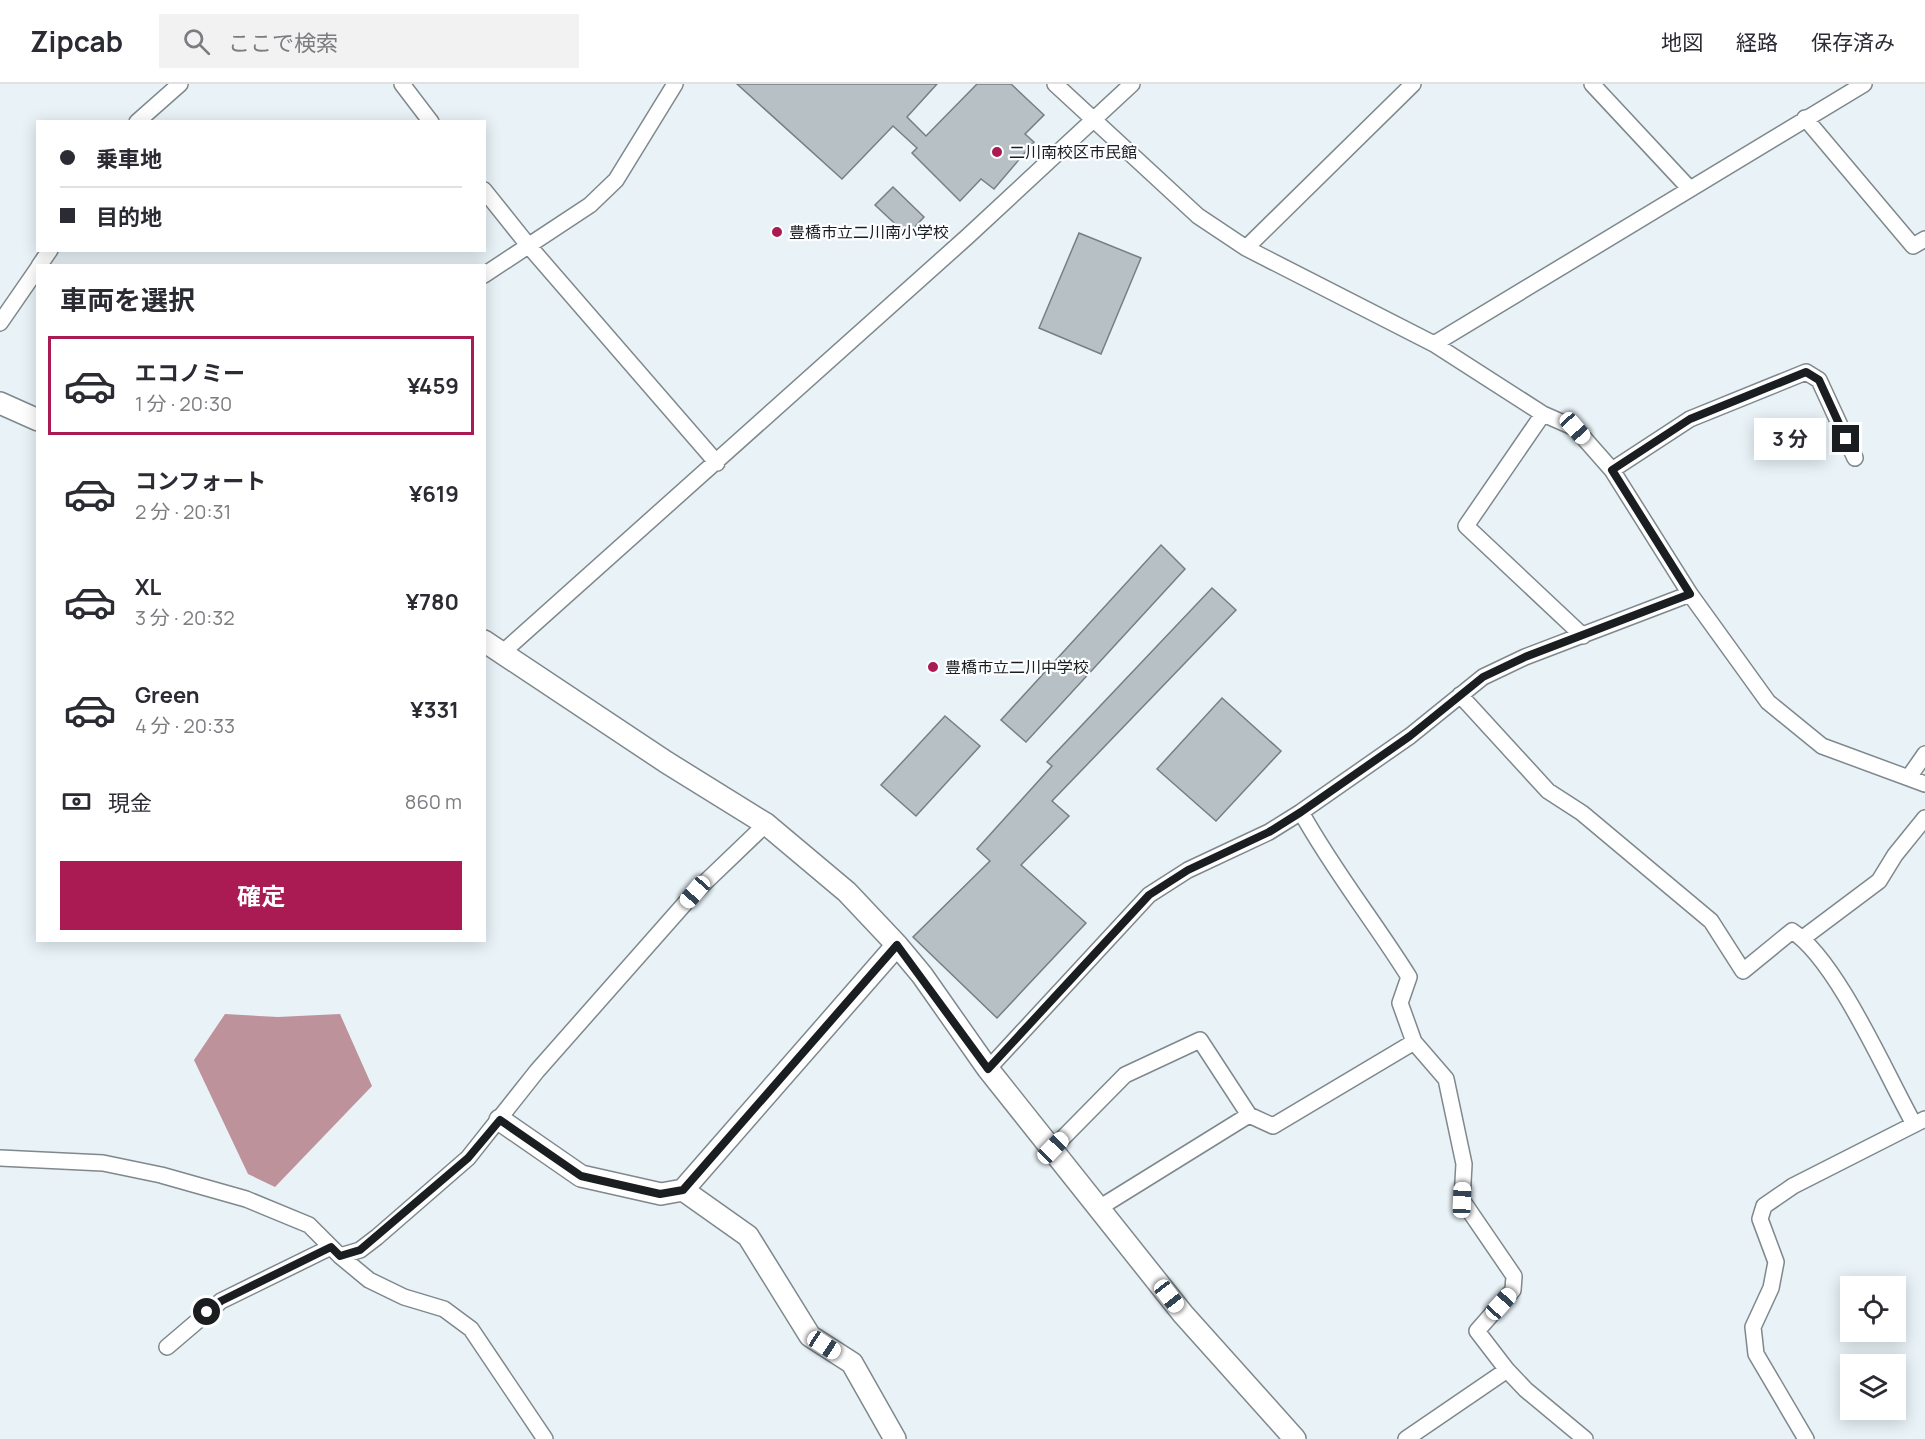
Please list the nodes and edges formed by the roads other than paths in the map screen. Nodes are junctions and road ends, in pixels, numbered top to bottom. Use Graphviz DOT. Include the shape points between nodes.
graph roads {
  1 [pos="180,84"];
  2 [pos="402,84"];
  3 [pos="675,84"];
  4 [pos="1055,84"];
  5 [pos="1132,84"];
  6 [pos="1413,84"];
  7 [pos="1592,84"];
  8 [pos="1864,84"];
  9 [pos="1805,118"];
  10 [pos="139,120"];
  11 [pos="429,120"];
  12 [pos="1094,122"];
  13 [pos="1689,188"];
  14 [pos="486,192"];
  15 [pos="1925,238"];
  16 [pos="528,245"];
  17 [pos="1246,248"];
  18 [pos="36,270"];
  19 [pos="486,274"];
  20 [pos="0,323"];
  21 [pos="1434,344"];
  22 [pos="0,403"];
  23 [pos="1544,414"];
  24 [pos="36,419"];
  25 [pos="1855,458"];
  26 [pos="717,463"];
  27 [pos="1612,470"];
  28 [pos="1690,594"];
  29 [pos="1583,636"];
  30 [pos="486,642"];
  31 [pos="502,652"];
  32 [pos="1460,695"];
  33 [pos="1925,754"];
  34 [pos="1909,777"];
  35 [pos="1925,784"];
  36 [pos="1301,812"];
  37 [pos="1925,818"];
  38 [pos="766,824"];
  39 [pos="1803,938"];
  40 [pos="897,945"];
  41 [pos="1414,1042"];
  42 [pos="988,1069"];
  43 [pos="1249,1115"];
  44 [pos="500,1120"];
  45 [pos="1919,1121"];
  46 [pos="1053,1148"];
  47 [pos="0,1158"];
  48 [pos="683,1190"];
  49 [pos="1099,1208"];
  50 [pos="335,1251"];
  51 [pos="167,1347"];
  52 [pos="1507,1370"];
  53 [pos="545,1439"];
  54 [pos="895,1439"];
  55 [pos="1295,1439"];
  56 [pos="1406,1439"];
  57 [pos="1585,1439"];
  58 [pos="1806,1439"];
  1 -- 10 [label="street"];
  2 -- 11 [label="street"];
  3 -- 16 [label="street" via="616,180 590,205"];
  4 -- 12 [label="street"];
  5 -- 12 [label="street"];
  6 -- 17 [label="street"];
  7 -- 13 [label="street"];
  8 -- 9 [label="street"];
  9 -- 13 [label="street"];
  9 -- 15 [label="street" via="1913,246"];
  12 -- 17 [label="street" via="1198,216"];
  12 -- 26 [label="street"];
  13 -- 21 [label="street"];
  14 -- 16 [label="street"];
  16 -- 19 [label="street"];
  16 -- 26 [label="street"];
  17 -- 21 [label="street"];
  18 -- 20 [label="street"];
  21 -- 23 [label="street"];
  22 -- 24 [label="street"];
  23 -- 27 [label="street" via="1575,428"];
  23 -- 29 [label="street" via="1466,526"];
  25 -- 27 [label="street" via="1819,380 1806,372 1690,419"];
  26 -- 31 [label="street"];
  27 -- 28 [label="street"];
  28 -- 29 [label="street"];
  28 -- 34 [label="street" via="1768,702 1822,746"];
  29 -- 32 [label="street" via="1483,677"];
  30 -- 31 [label="street"];
  31 -- 38 [label="street"];
  32 -- 36 [label="street" via="1410,736"];
  32 -- 39 [label="street" via="1548,791 1582,813 1711,921 1743,971 1791,931"];
  33 -- 34 [label="street"];
  34 -- 35 [label="street"];
  36 -- 41 [label="street" via="1409,977 1400,1003"];
  36 -- 42 [label="street" via="1269,832 1188,870 1149,895"];
  37 -- 39 [label="street" via="1880,881"];
  38 -- 40 [label="street" via="846,892"];
  38 -- 44 [label="street" via="687,901 537,1071"];
  39 -- 45 [label="street" via="1837,982"];
  40 -- 42 [label="street"];
  40 -- 48 [label="street"];
  41 -- 43 [label="street" via="1273,1126"];
  41 -- 52 [label="street" via="1446,1079 1464,1164 1462,1200 1514,1276 1514,1290 1477,1331"];
  42 -- 46 [label="street"];
  43 -- 46 [label="street" via="1200,1040 1125,1075"];
  43 -- 49 [label="street"];
  44 -- 48 [label="street" via="581,1176 660,1194"];
  44 -- 50 [label="street" via="468,1158 377,1237 360,1250"];
  45 -- 58 [label="street" via="1793,1186 1764,1206 1760,1219 1776,1262 1771,1287 1754,1327 1756,1354"];
  46 -- 49 [label="street"];
  47 -- 50 [label="street" via="103,1163 172,1178 275,1210 309,1225"];
  48 -- 54 [label="street" via="748,1236 810,1336 852,1363"];
  49 -- 55 [label="street" via="1183,1314"];
  50 -- 51 [label="street" via="221,1301"];
  50 -- 53 [label="street" via="369,1280 404,1297 444,1309 471,1329"];
  52 -- 56 [label="street"];
  52 -- 57 [label="street"];
}
